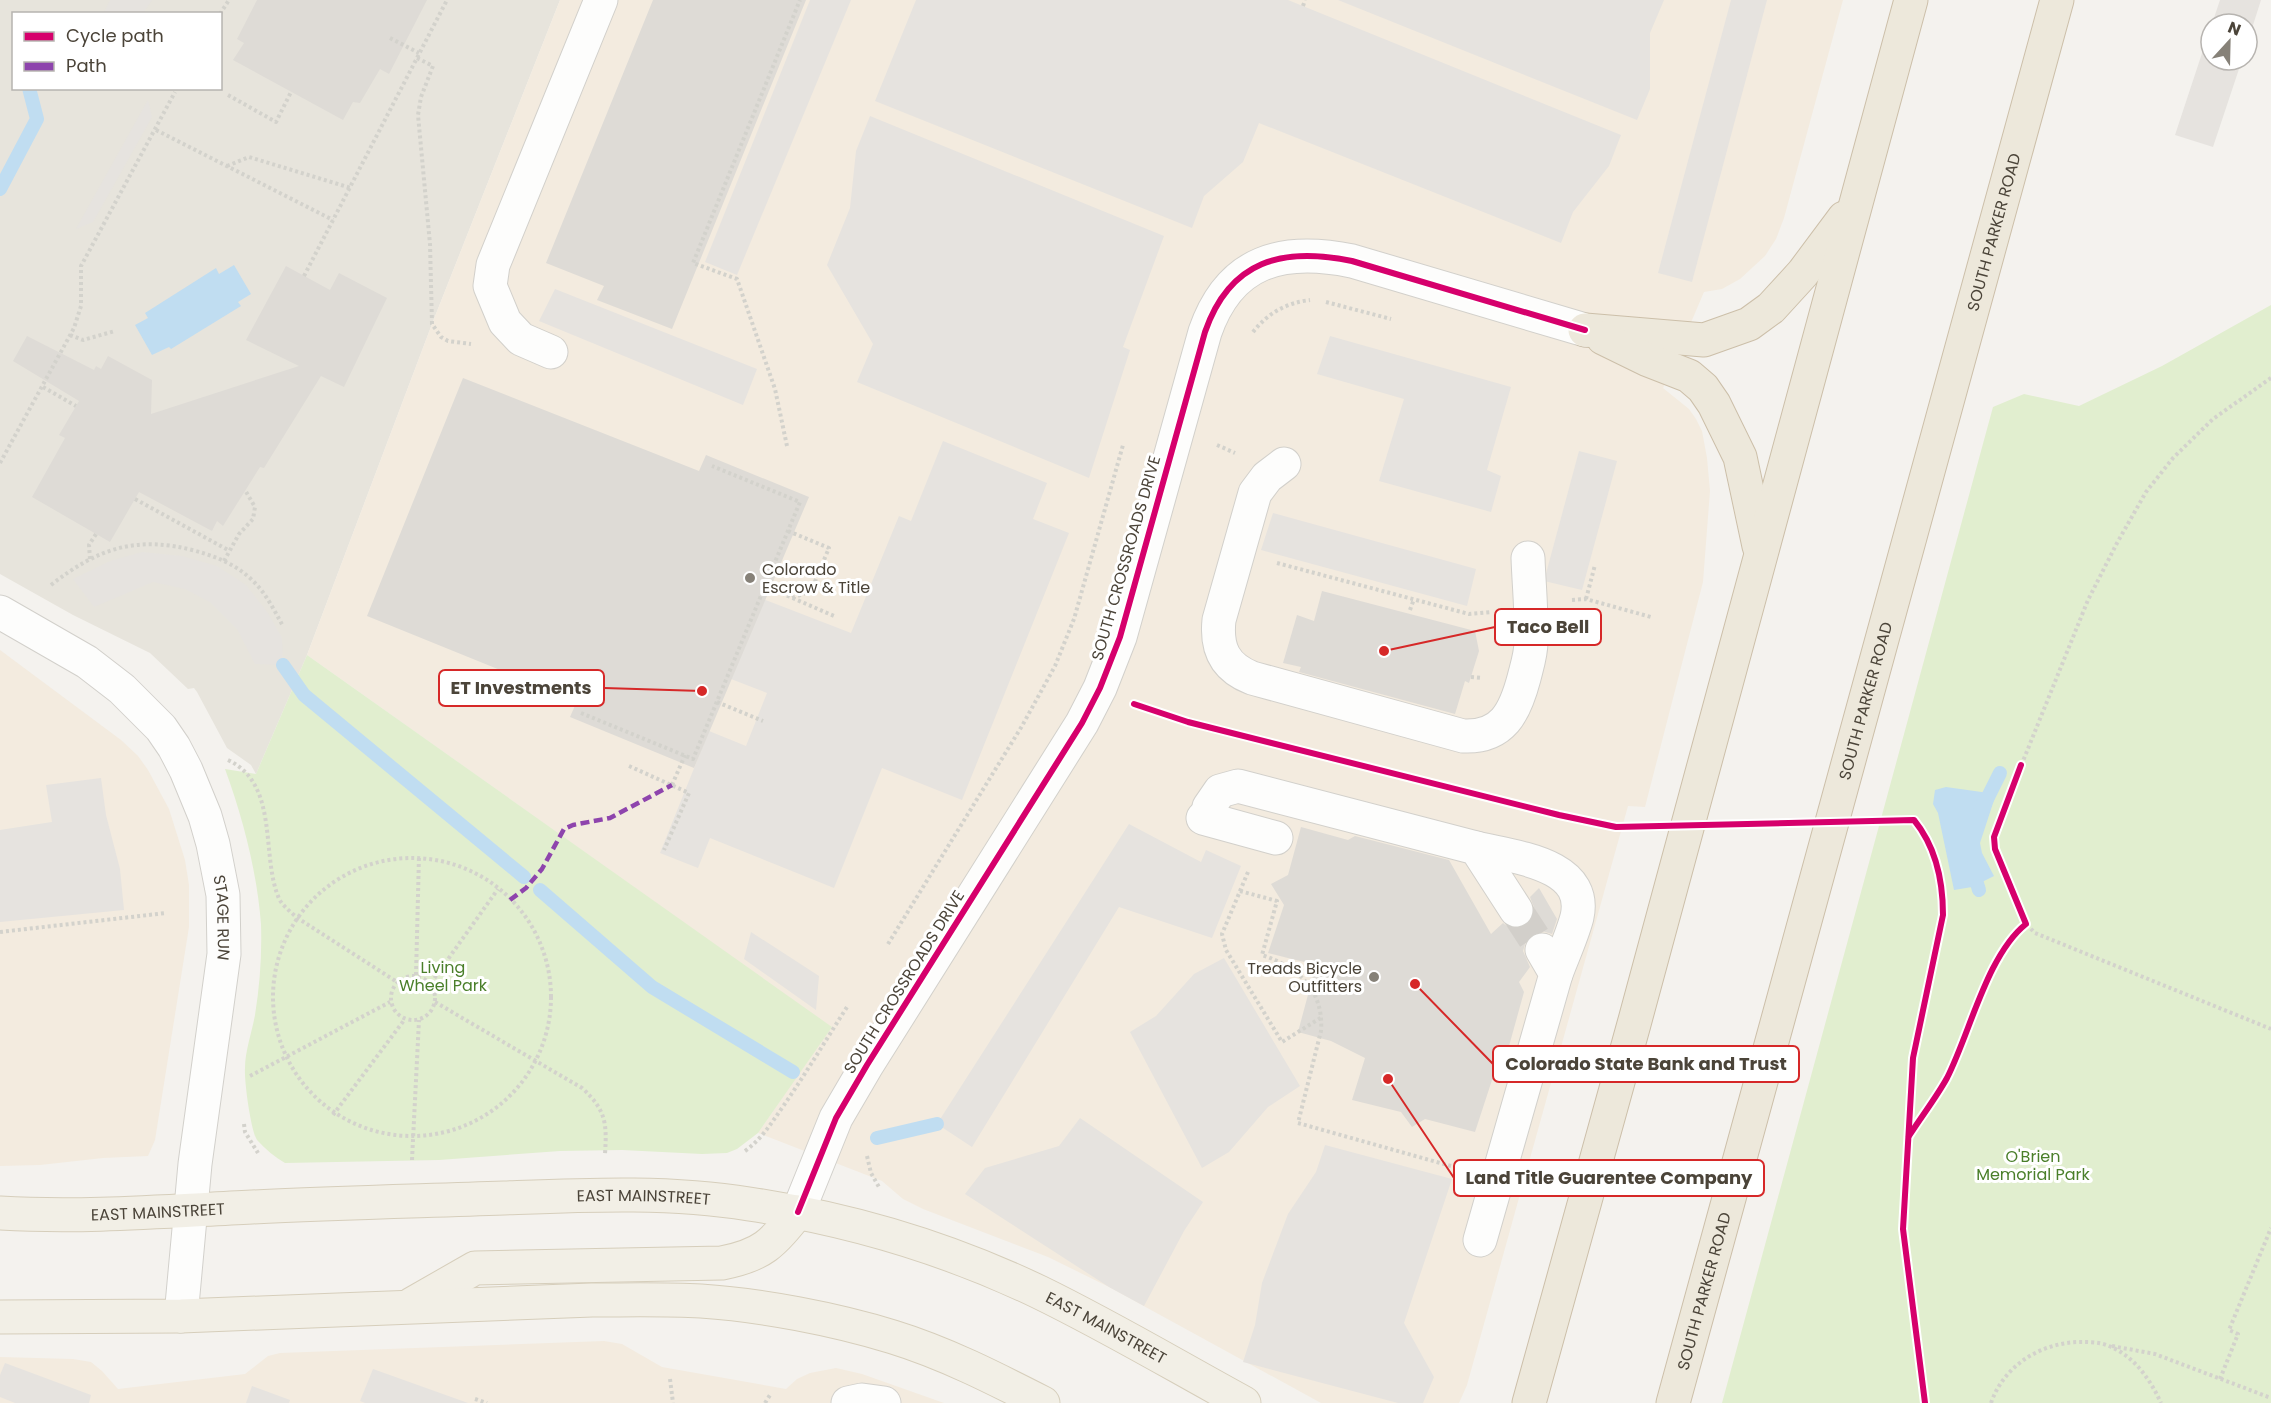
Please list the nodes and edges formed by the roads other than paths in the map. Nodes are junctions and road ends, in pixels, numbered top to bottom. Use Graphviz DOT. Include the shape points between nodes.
graph roads {
  1 [pos="601,0"];
  2 [pos="1911,0"];
  3 [pos="2057,0"];
  4 [pos="1857,200"];
  5 [pos="1585,330"];
  6 [pos="550,352"];
  7 [pos="1284,464"];
  8 [pos="1761,552"];
  9 [pos="1528,558"];
  10 [pos="0,612"];
  11 [pos="1276,838"];
  12 [pos="1476,848"];
  13 [pos="1516,910"];
  14 [pos="190,1211"];
  15 [pos="798,1212"];
  16 [pos="0,1213"];
  17 [pos="1480,1240"];
  18 [pos="406,1306"];
  19 [pos="181,1316"];
  20 [pos="0,1317"];
  21 [pos="1696,1320"];
  22 [pos="848,1403"];
  23 [pos="884,1403"];
  24 [pos="1043,1403"];
  25 [pos="1244,1403"];
  26 [pos="1529,1403"];
  27 [pos="1673,1403"];
  28 [pos="1698,1403"];
  1 -- 6 [label="street" via="493,265 490,286 505,322 521,339"];
  2 -- 4 [label="highway"];
  3 -- 21 [label="highway, SOUTH PARKER ROAD"];
  4 -- 5 [label="highway" via="1803,273 1772,308 1749,324 1704,340"];
  4 -- 8 [label="highway"];
  5 -- 8 [label="highway" via="1689,376 1703,388 1740,457"];
  5 -- 15 [label="street, SOUTH CROSSROADS DRIVE" via="1327,256 1279,257 1256,267 1221,295 1205,332 1120,637 1100,688 1083,723 836,1118"];
  7 -- 9 [label="street" via="1255,493 1220,620 1218,638 1224,657 1251,678 1463,736 1488,733 1499,727 1513,709 1527,664 1531,645"];
  8 -- 26 [label="highway"];
  10 -- 14 [label="street, STAGE RUN" via="87,662 135,701 174,747 205,816 223,895 224,954"];
  11 -- 12 [label="street" via="1206,812 1220,791 1238,786"];
  12 -- 13 [label="street"];
  12 -- 17 [label="street" via="1536,862 1560,872 1577,897 1577,916 1549,962"];
  14 -- 15 [label="main road, EAST MAINSTREET" via="599,1194 696,1198"];
  14 -- 16 [label="main road, EAST MAINSTREET"];
  14 -- 19 [label="street, STAGE RUN"];
  15 -- 18 [label="main road" via="773,1243 746,1258 722,1263 475,1268"];
  15 -- 25 [label="main road, EAST MAINSTREET" via="876,1232 997,1273 1071,1308"];
  18 -- 19 [label="main road"];
  18 -- 24 [label="main road" via="625,1300 747,1306 893,1337 966,1365"];
  19 -- 20 [label="main road"];
  21 -- 27 [label="highway, SOUTH PARKER ROAD"];
  21 -- 28 [label="highway"];
  22 -- 23 [label="street"];
}
